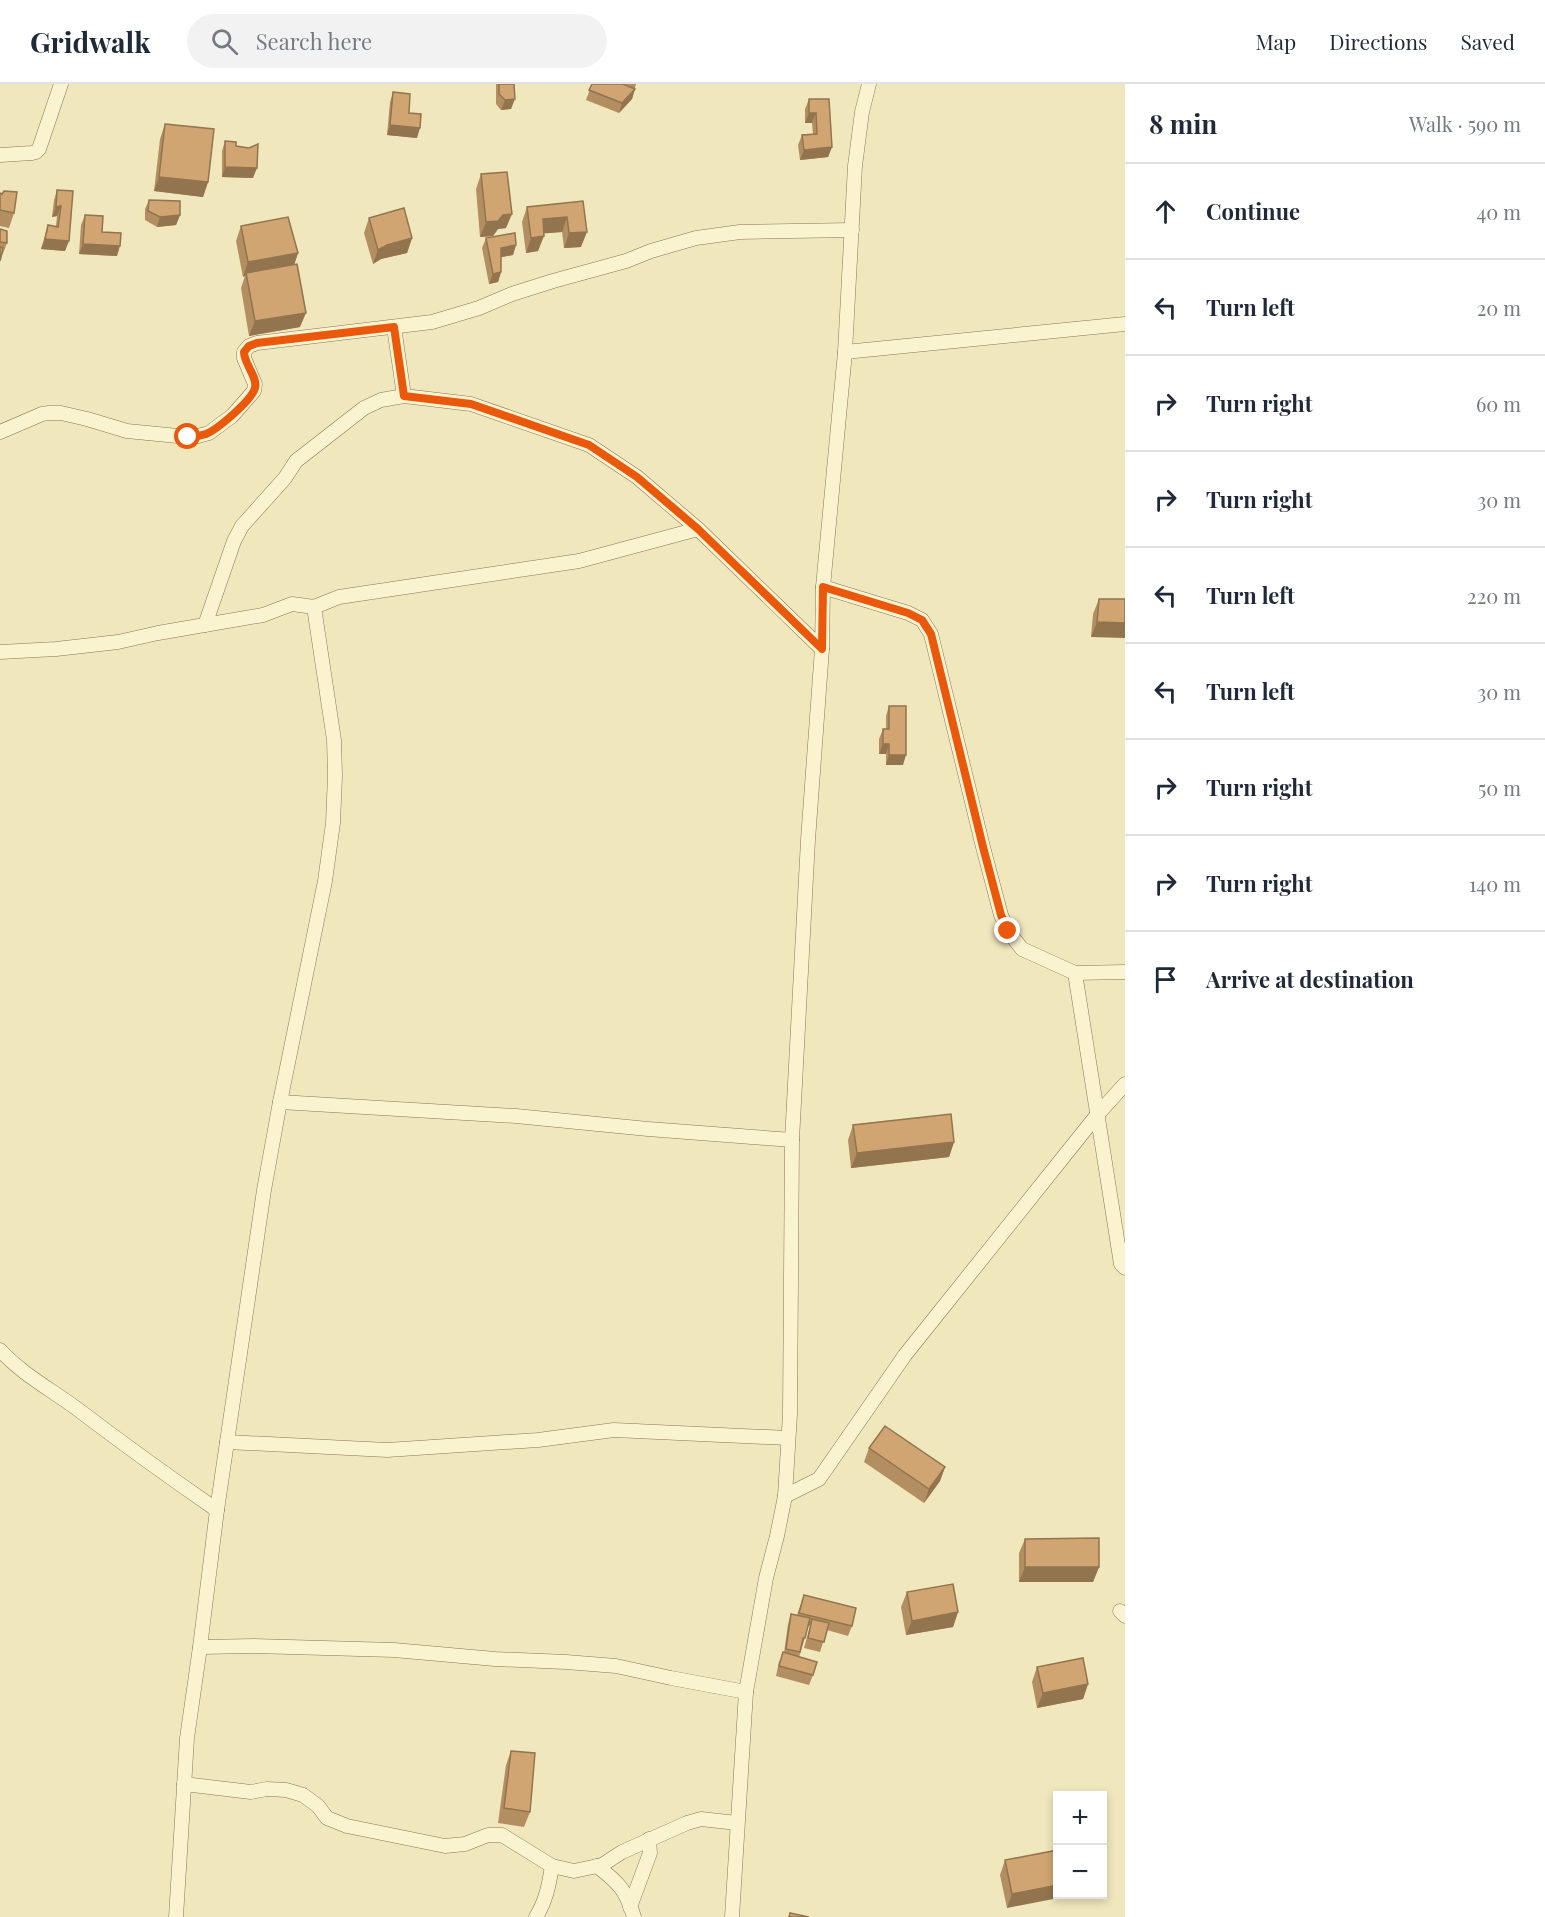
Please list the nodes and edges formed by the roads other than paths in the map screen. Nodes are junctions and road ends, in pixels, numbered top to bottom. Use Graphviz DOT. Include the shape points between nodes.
graph roads {
  1 [pos="61,84"];
  2 [pos="869,84"];
  3 [pos="0,155"];
  4 [pos="852,230"];
  5 [pos="1125,324"];
  6 [pos="394,327"];
  7 [pos="845,352"];
  8 [pos="404,396"];
  9 [pos="0,432"];
  10 [pos="698,529"];
  11 [pos="823,587"];
  12 [pos="314,607"];
  13 [pos="205,625"];
  14 [pos="822,649"];
  15 [pos="0,652"];
  16 [pos="1125,972"];
  17 [pos="1075,974"];
  18 [pos="1125,1084"];
  19 [pos="280,1102"];
  20 [pos="1097,1115"];
  21 [pos="792,1140"];
  22 [pos="1125,1268"];
  23 [pos="0,1350"];
  24 [pos="788,1437"];
  25 [pos="227,1442"];
  26 [pos="785,1496"];
  27 [pos="217,1510"];
  28 [pos="200,1647"];
  29 [pos="746,1692"];
  30 [pos="184,1784"];
  31 [pos="737,1823"];
  32 [pos="649,1839"];
  33 [pos="552,1866"];
  34 [pos="597,1866"];
  35 [pos="632,1912"];
  36 [pos="176,1917"];
  37 [pos="536,1917"];
  38 [pos="732,1917"];
  1 -- 3 [label="street" via="39,149"];
  2 -- 4 [label="street" via="855,166"];
  4 -- 6 [label="street" via="740,232 696,238 553,280 432,322"];
  4 -- 7 [label="street"];
  5 -- 7 [label="street"];
  6 -- 8 [label="street"];
  6 -- 9 [label="street" via="249,346 244,357 254,391 232,416 198,436 127,431 61,413 49,413"];
  7 -- 11 [label="street"];
  8 -- 10 [label="street" via="471,404 589,445 637,477"];
  8 -- 13 [label="street" via="364,408 296,461 242,526"];
  10 -- 12 [label="street" via="579,561 339,597"];
  10 -- 14 [label="street"];
  11 -- 14 [label="street"];
  11 -- 17 [label="street" via="922,620 931,634 1001,915 1022,949"];
  12 -- 13 [label="street" via="292,604 263,615"];
  12 -- 19 [label="street" via="334,740 333,823"];
  13 -- 15 [label="street" via="118,642"];
  14 -- 21 [label="street"];
  16 -- 17 [label="street"];
  17 -- 20 [label="street"];
  18 -- 20 [label="street"];
  19 -- 21 [label="street" via="516,1116"];
  19 -- 25 [label="street"];
  20 -- 22 [label="street" via="1120,1264"];
  20 -- 26 [label="street" via="905,1355 819,1479"];
  21 -- 24 [label="street"];
  23 -- 27 [label="street" via="32,1379"];
  24 -- 25 [label="street" via="614,1430 538,1440 387,1450"];
  24 -- 26 [label="street"];
  25 -- 27 [label="street"];
  26 -- 29 [label="street"];
  27 -- 28 [label="street"];
  28 -- 29 [label="street" via="394,1650 616,1666"];
  28 -- 30 [label="street"];
  29 -- 31 [label="street"];
  30 -- 33 [label="street" via="251,1792 286,1790 303,1795 327,1818 347,1826 445,1846 502,1835"];
  30 -- 36 [label="street"];
  31 -- 32 [label="street" via="701,1819"];
  31 -- 38 [label="street"];
  32 -- 34 [label="street"];
  32 -- 35 [label="street" via="650,1853"];
  33 -- 34 [label="street" via="574,1871"];
  33 -- 37 [label="street" via="549,1890"];
  34 -- 35 [label="street" via="626,1893"];
}
